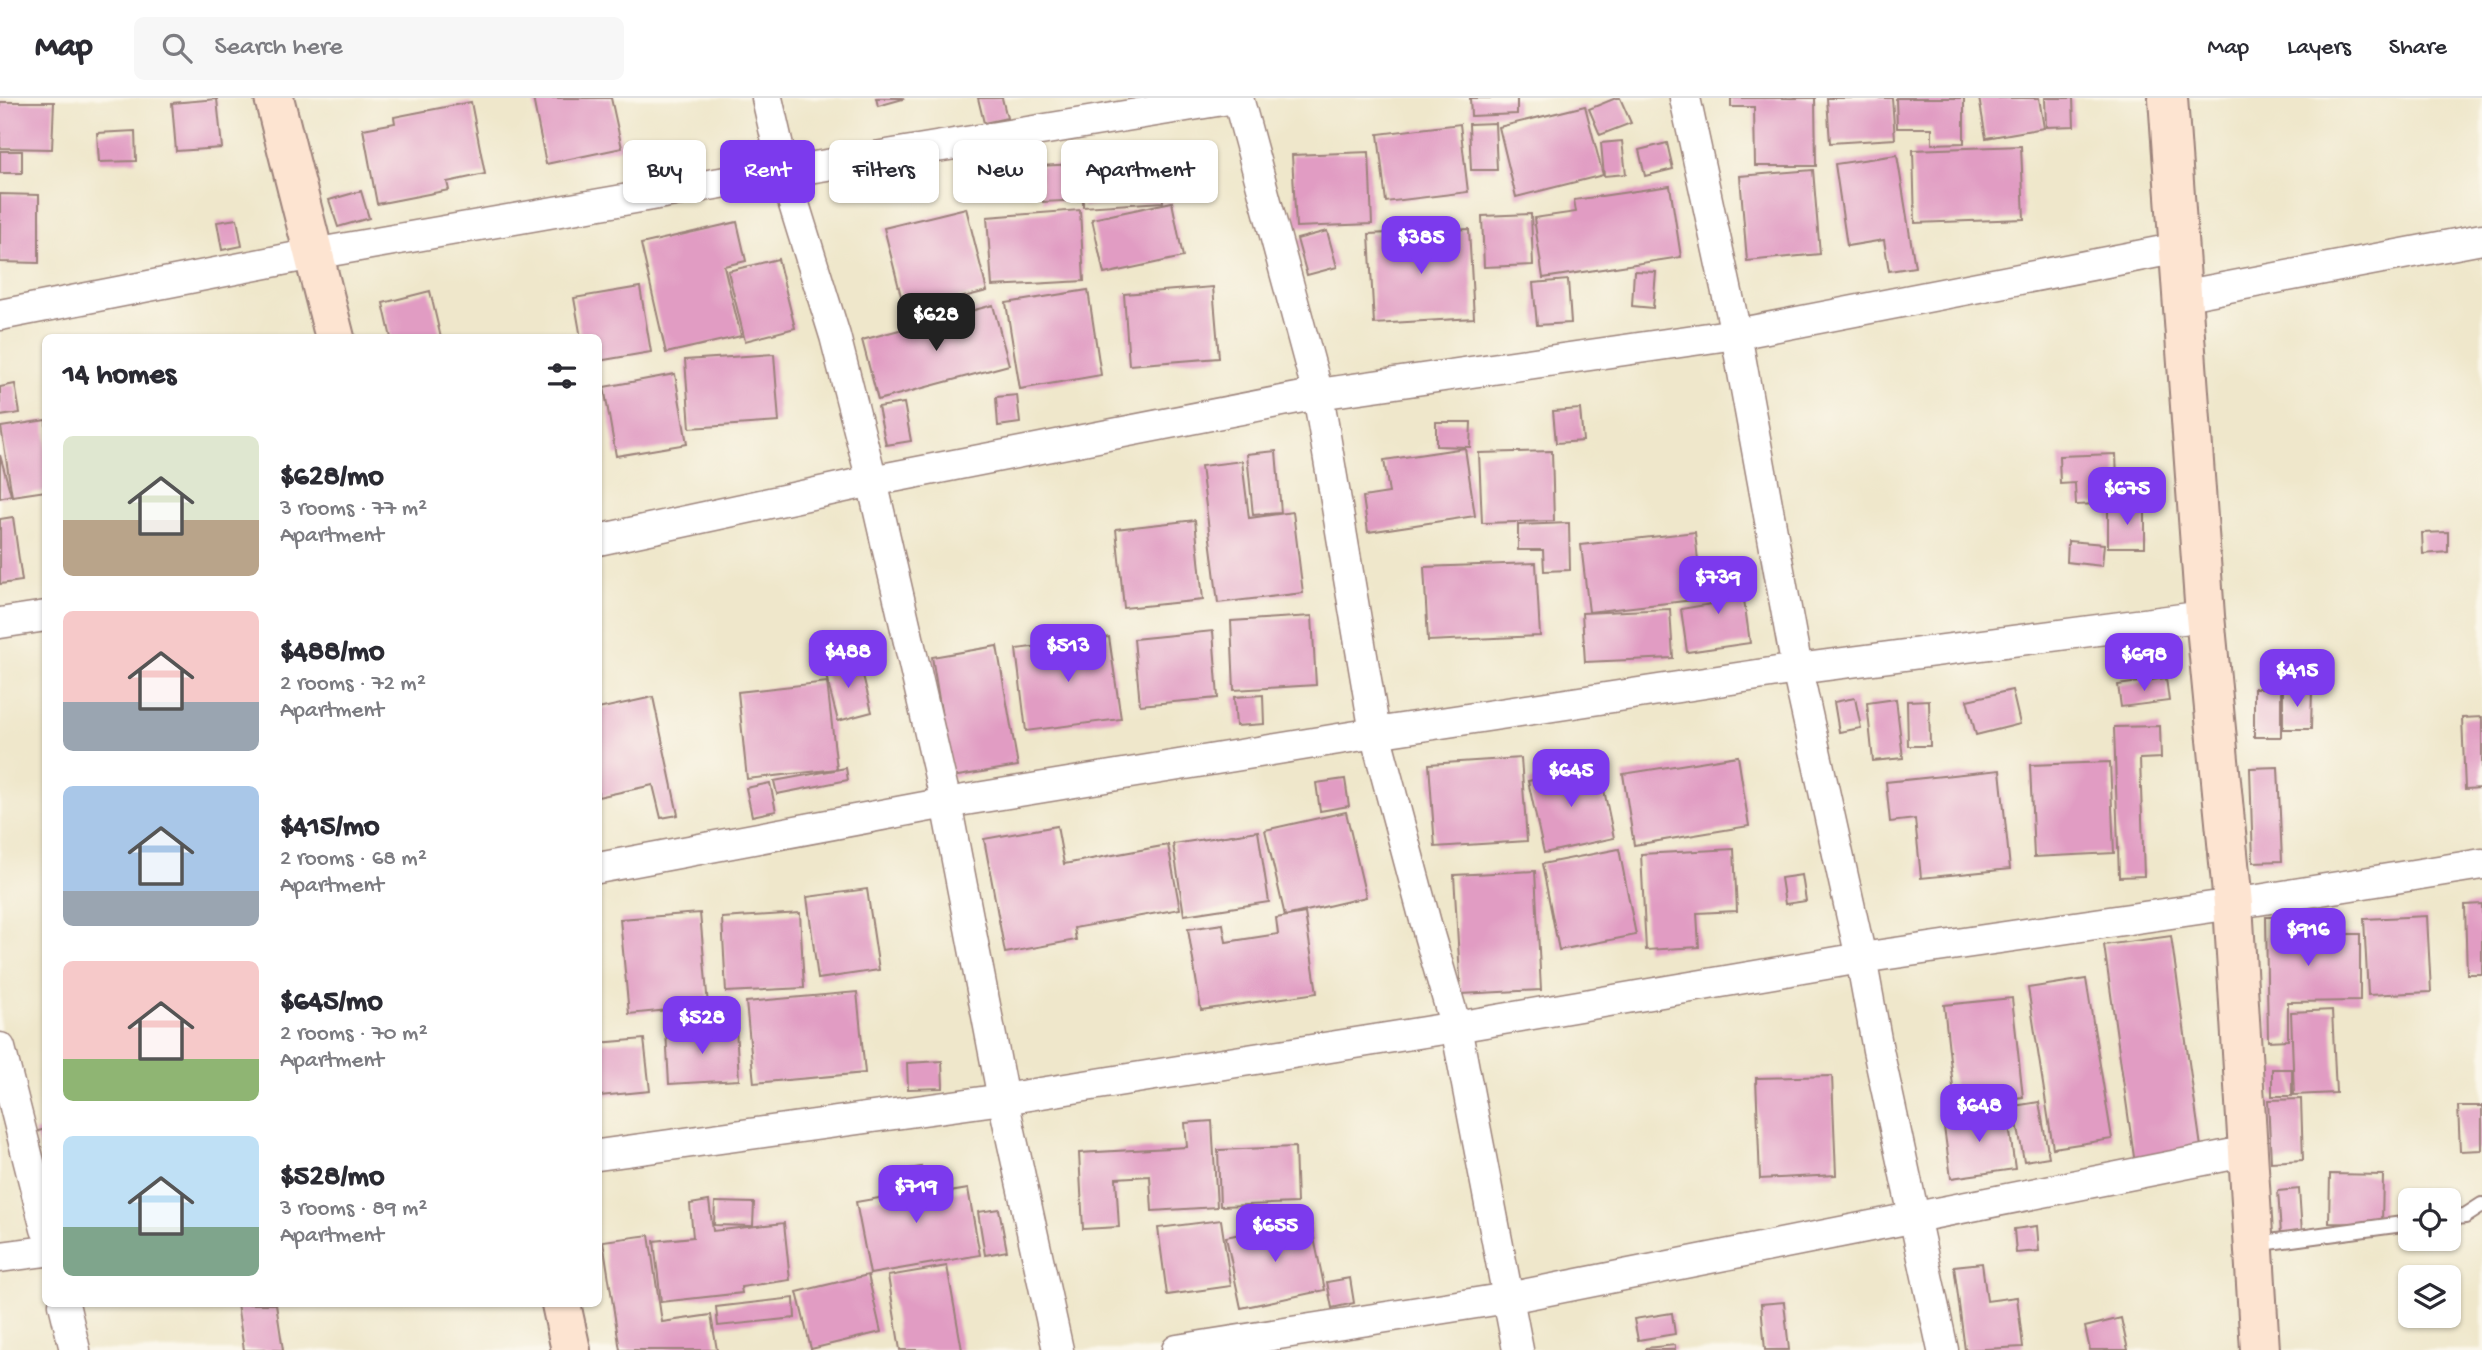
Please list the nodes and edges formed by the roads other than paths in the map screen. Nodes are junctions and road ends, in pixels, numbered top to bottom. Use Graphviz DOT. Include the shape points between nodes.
graph roads {
  1 [pos="274,98"];
  2 [pos="767,98"];
  3 [pos="1237,98"];
  4 [pos="1685,98"];
  5 [pos="2168,98"];
  6 [pos="777,140"];
  7 [pos="815,167"];
  8 [pos="720,183"];
  9 [pos="794,203"];
  10 [pos="2482,239"];
  11 [pos="2179,248"];
  12 [pos="313,254"];
  13 [pos="2181,296"];
  14 [pos="0,315"];
  15 [pos="334,334"];
  16 [pos="1737,334"];
  17 [pos="1318,394"];
  18 [pos="872,481"];
  19 [pos="602,539"];
  20 [pos="42,616"];
  21 [pos="2205,616"];
  22 [pos="0,624"];
  23 [pos="1797,669"];
  24 [pos="1375,733"];
  25 [pos="946,803"];
  26 [pos="2482,864"];
  27 [pos="602,867"];
  28 [pos="2233,904"];
  29 [pos="1861,958"];
  30 [pos="1456,1027"];
  31 [pos="0,1048"];
  32 [pos="1003,1099"];
  33 [pos="2249,1151"];
  34 [pos="602,1154"];
  35 [pos="2482,1205"];
  36 [pos="42,1213"];
  37 [pos="1914,1216"];
  38 [pos="2461,1217"];
  39 [pos="2398,1225"];
  40 [pos="2254,1244"];
  41 [pos="42,1252"];
  42 [pos="0,1257"];
  43 [pos="1508,1298"];
  44 [pos="65,1307"];
  45 [pos="562,1307"];
  46 [pos="75,1350"];
  47 [pos="571,1350"];
  48 [pos="1058,1350"];
  49 [pos="1177,1350"];
  50 [pos="1518,1350"];
  51 [pos="1943,1350"];
  52 [pos="2260,1350"];
  1 -- 12 [label="street"];
  2 -- 6 [label="street"];
  3 -- 7 [label="street"];
  3 -- 17 [label="street"];
  4 -- 16 [label="street"];
  5 -- 11 [label="street"];
  8 -- 12 [label="street"];
  9 -- 18 [label="street"];
  10 -- 13 [label="street"];
  11 -- 13 [label="street"];
  11 -- 16 [label="street"];
  12 -- 14 [label="street"];
  12 -- 15 [label="street"];
  13 -- 21 [label="street"];
  16 -- 17 [label="street"];
  16 -- 23 [label="street"];
  17 -- 18 [label="street"];
  17 -- 24 [label="street"];
  18 -- 19 [label="street"];
  18 -- 25 [label="street"];
  20 -- 22 [label="street"];
  21 -- 23 [label="street"];
  21 -- 28 [label="street"];
  23 -- 24 [label="street"];
  23 -- 29 [label="street"];
  24 -- 25 [label="street"];
  24 -- 30 [label="street"];
  25 -- 27 [label="street"];
  25 -- 32 [label="street"];
  26 -- 28 [label="street"];
  28 -- 29 [label="street"];
  28 -- 33 [label="street"];
  29 -- 30 [label="street"];
  29 -- 37 [label="street"];
  30 -- 32 [label="street"];
  30 -- 43 [label="street"];
  31 -- 36 [label="street"];
  32 -- 34 [label="street"];
  32 -- 48 [label="street"];
  33 -- 37 [label="street"];
  33 -- 40 [label="street"];
  35 -- 38 [label="lane"];
  37 -- 43 [label="street"];
  37 -- 51 [label="street"];
  39 -- 40 [label="lane"];
  40 -- 52 [label="street"];
  41 -- 42 [label="street"];
  43 -- 49 [label="street"];
  43 -- 50 [label="street"];
  44 -- 46 [label="street"];
  45 -- 47 [label="street"];
}
